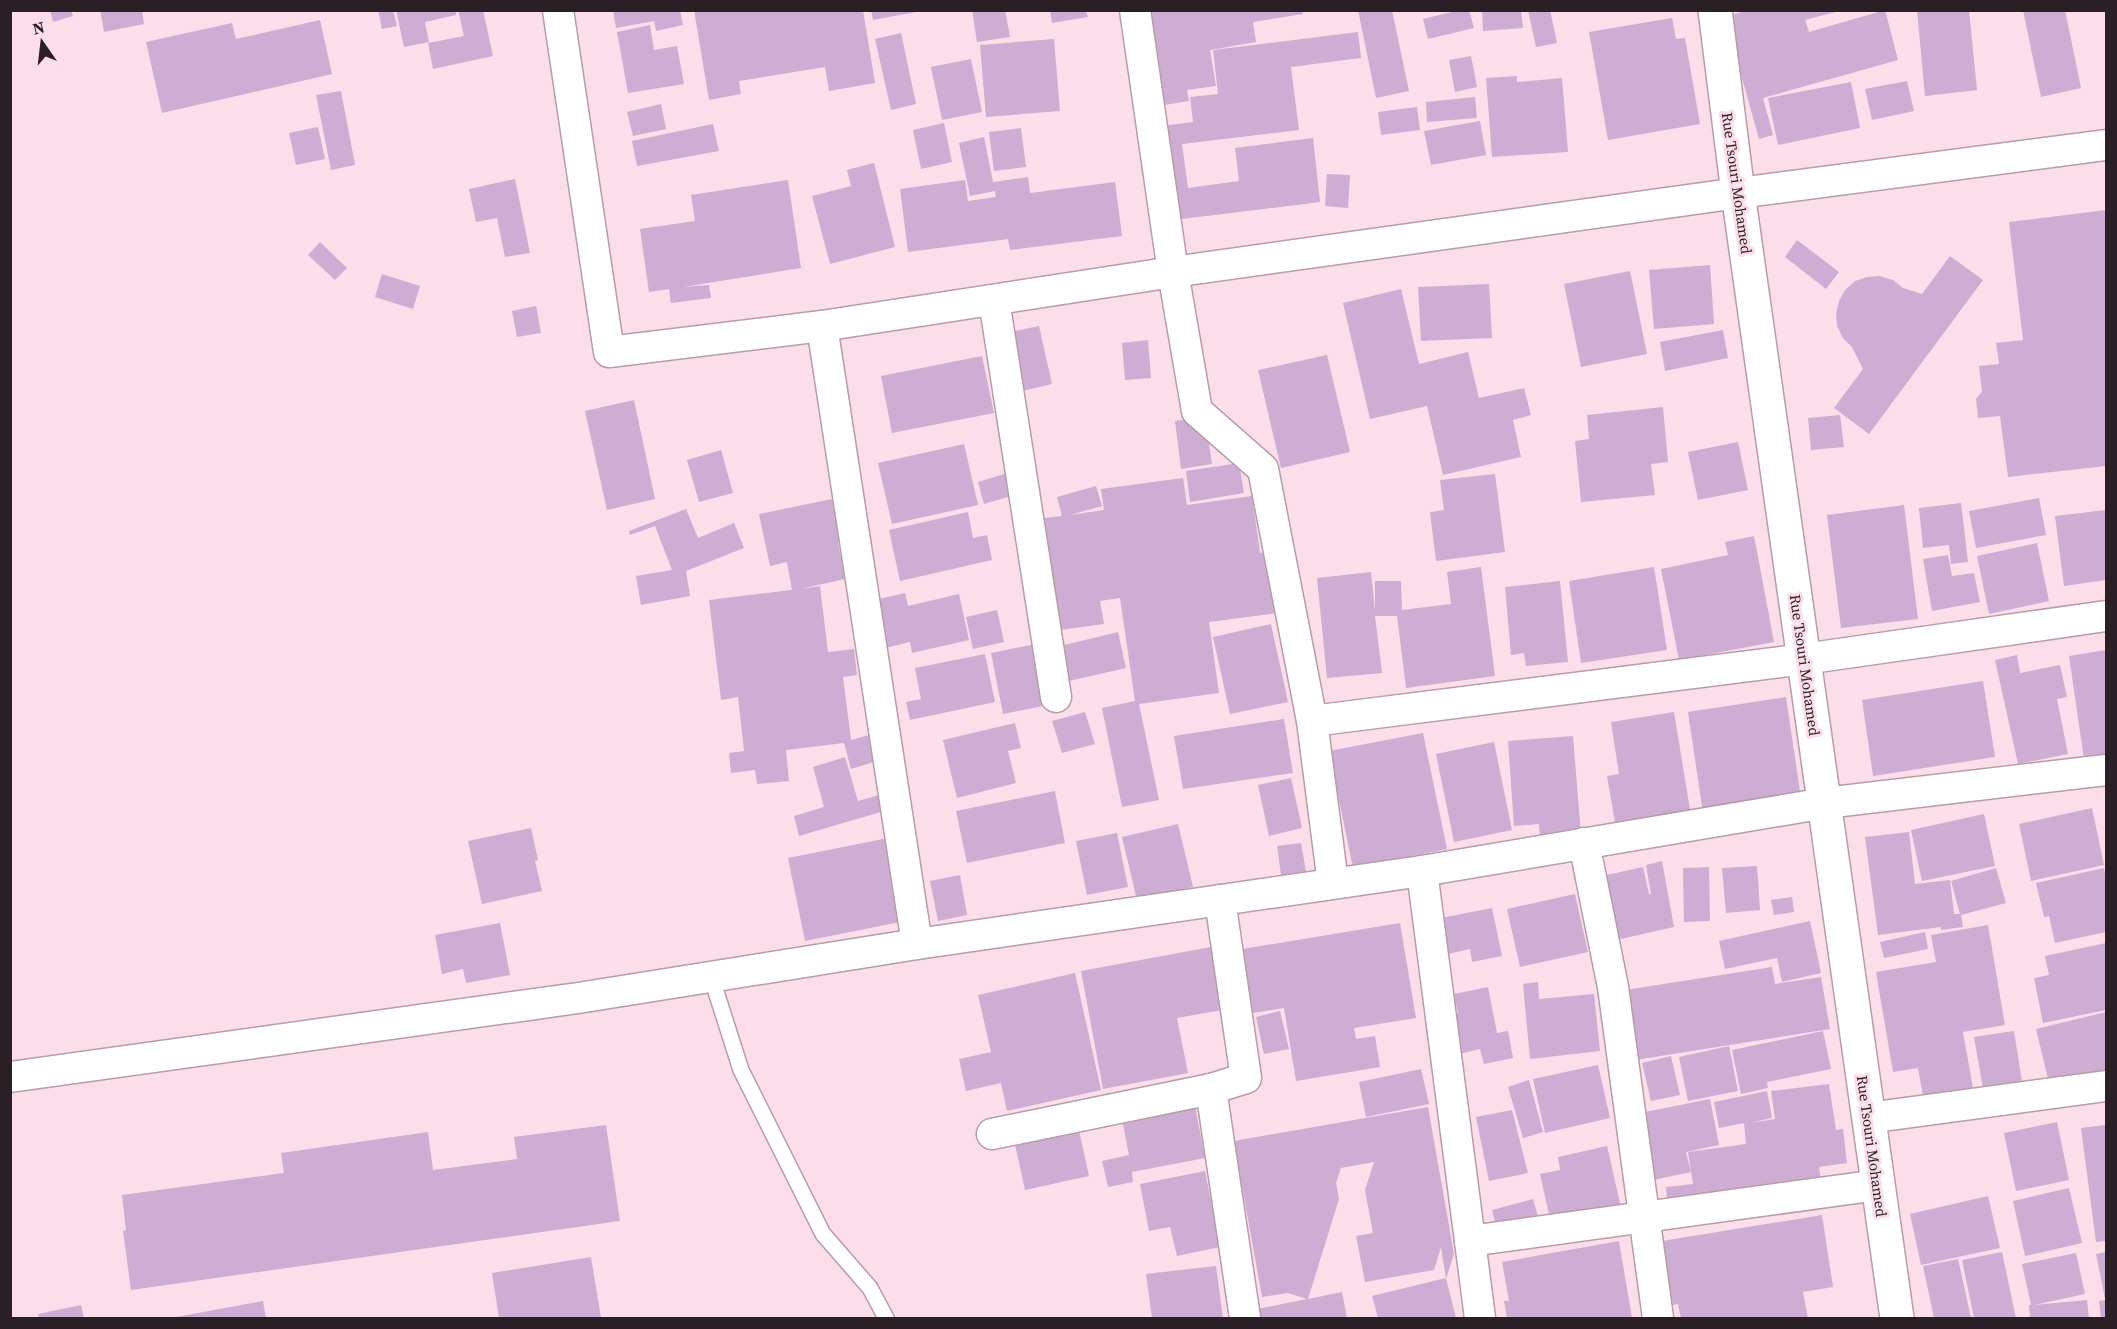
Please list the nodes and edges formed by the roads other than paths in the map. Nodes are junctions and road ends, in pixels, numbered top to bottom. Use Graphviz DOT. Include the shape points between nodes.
graph roads {
  1 [pos="558,10"];
  2 [pos="1135,10"];
  3 [pos="1715,10"];
  4 [pos="2106,144"];
  5 [pos="1738,193"];
  6 [pos="1173,272"];
  7 [pos="994,300"];
  8 [pos="822,326"];
  9 [pos="2106,616"];
  10 [pos="1804,659"];
  11 [pos="1056,697"];
  12 [pos="1312,721"];
  13 [pos="2106,770"];
  14 [pos="1825,803"];
  15 [pos="1584,843"];
  16 [pos="1422,871"];
  17 [pos="1333,883"];
  18 [pos="1220,900"];
  19 [pos="916,944"];
  20 [pos="711,976"];
  21 [pos="10,1077"];
  22 [pos="2106,1086"];
  23 [pos="1211,1089"];
  24 [pos="1868,1118"];
  25 [pos="993,1134"];
  26 [pos="1878,1185"];
  27 [pos="1644,1218"];
  28 [pos="1470,1241"];
  29 [pos="886,1318"];
  30 [pos="1245,1318"];
  31 [pos="1480,1318"];
  32 [pos="1658,1318"];
  33 [pos="1897,1318"];
  1 -- 8 [label="street" via="609,352"];
  2 -- 6 [label="street"];
  3 -- 5 [label="street, Rue Tsouri Mohamed"];
  4 -- 5 [label="street"];
  5 -- 6 [label="street"];
  5 -- 10 [label="street, Rue Tsouri Mohamed"];
  6 -- 7 [label="street"];
  6 -- 12 [label="street" via="1197,411 1263,469"];
  7 -- 8 [label="street"];
  7 -- 11 [label="street"];
  8 -- 19 [label="street"];
  9 -- 10 [label="street"];
  10 -- 12 [label="street"];
  10 -- 14 [label="street, Rue Tsouri Mohamed"];
  12 -- 17 [label="street"];
  13 -- 14 [label="street"];
  14 -- 15 [label="street"];
  14 -- 24 [label="street, Rue Tsouri Mohamed"];
  15 -- 16 [label="street"];
  15 -- 27 [label="street" via="1613,987"];
  16 -- 17 [label="street"];
  16 -- 28 [label="street"];
  17 -- 18 [label="street"];
  18 -- 19 [label="street"];
  18 -- 23 [label="street" via="1246,1078"];
  19 -- 20 [label="street"];
  20 -- 21 [label="street"];
  20 -- 29 [label="lane" via="741,1070 823,1234 870,1288"];
  22 -- 24 [label="street"];
  23 -- 25 [label="street"];
  23 -- 30 [label="street"];
  24 -- 26 [label="street, Rue Tsouri Mohamed"];
  26 -- 27 [label="street"];
  26 -- 33 [label="street, Rue Tsouri Mohamed"];
  27 -- 28 [label="street"];
  27 -- 32 [label="street"];
  28 -- 31 [label="street"];
}
